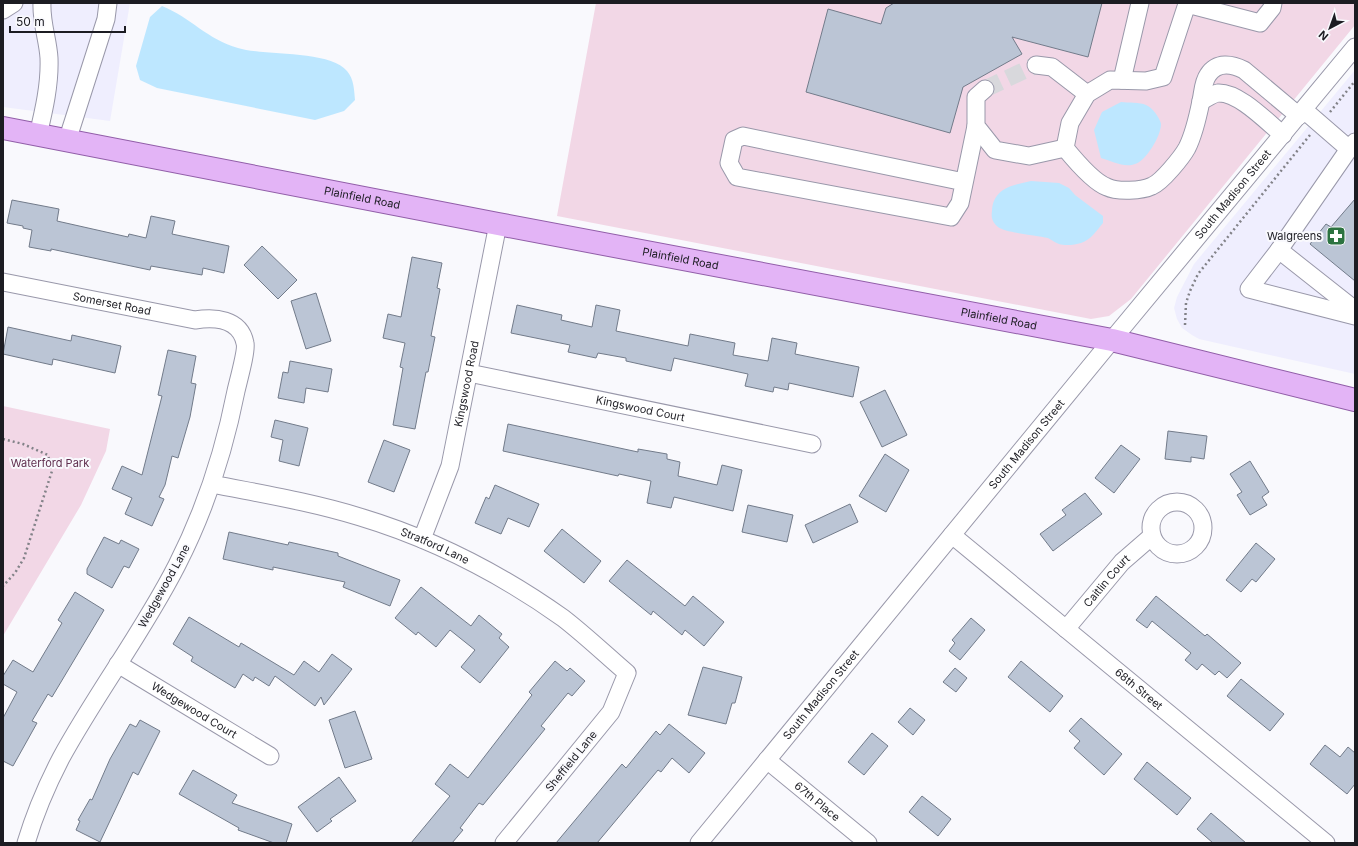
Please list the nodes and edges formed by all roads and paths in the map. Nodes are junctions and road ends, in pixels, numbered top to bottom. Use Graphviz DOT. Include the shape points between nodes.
graph roads {
  1 [pos="14,3"];
  2 [pos="42,3"];
  3 [pos="108,3"];
  4 [pos="1140,3"];
  5 [pos="1273,3"];
  6 [pos="3,10"];
  7 [pos="1355,47"];
  8 [pos="1036,65"];
  9 [pos="1122,80"];
  10 [pos="1355,81"];
  11 [pos="985,89"];
  12 [pos="1087,94"];
  13 [pos="1201,102"];
  14 [pos="1301,113"];
  15 [pos="1320,125"];
  16 [pos="976,126"];
  17 [pos="3,128"];
  18 [pos="38,135"];
  19 [pos="1283,135"];
  20 [pos="67,141"];
  21 [pos="1352,146"];
  22 [pos="1065,148"];
  23 [pos="964,182"];
  24 [pos="498,224"];
  25 [pos="1279,250"];
  26 [pos="3,282"];
  27 [pos="1355,310"];
  28 [pos="1355,316"];
  29 [pos="222,320"];
  30 [pos="1186,325"];
  31 [pos="1112,340"];
  32 [pos="469,373"];
  33 [pos="1355,400"];
  34 [pos="3,439"];
  35 [pos="812,444"];
  36 [pos="212,484"];
  37 [pos="952,535"];
  38 [pos="1152,536"];
  39 [pos="422,539"];
  40 [pos="3,586"];
  41 [pos="1066,629"];
  42 [pos="118,664"];
  43 [pos="628,673"];
  44 [pos="270,756"];
  45 [pos="767,760"];
  46 [pos="26,843"];
  47 [pos="504,843"];
  48 [pos="699,843"];
  49 [pos="868,843"];
  50 [pos="1326,843"];
  1 -- 6 [label="street"];
  2 -- 18 [label="street" via="49,58 47,95"];
  3 -- 20 [label="street" via="106,19"];
  4 -- 9 [label="street"];
  5 -- 9 [label="street" via="1260,23 1187,4 1163,76 1146,81"];
  7 -- 14 [label="street, South Madison Street"];
  8 -- 12 [label="street" via="1052,67"];
  9 -- 12 [label="street" via="1110,80"];
  10 -- 15 [label="path"];
  11 -- 16 [label="street" via="976,96"];
  12 -- 22 [label="street" via="1070,123"];
  13 -- 14 [label="street" via="1209,74 1215,68 1233,65 1244,70"];
  13 -- 19 [label="street" via="1217,93 1231,95"];
  13 -- 22 [label="street" via="1187,148 1153,186 1132,190 1107,187 1079,166"];
  14 -- 15 [label="street"];
  14 -- 19 [label="street, South Madison Street"];
  15 -- 21 [label="street"];
  15 -- 30 [label="path" via="1299,147 1198,274 1186,303"];
  16 -- 22 [label="street" via="995,150 1029,156"];
  16 -- 23 [label="street"];
  17 -- 18 [label="main road, Plainfield Road"];
  18 -- 20 [label="main road, Plainfield Road"];
  19 -- 31 [label="street, South Madison Street"];
  20 -- 24 [label="main road, Plainfield Road"];
  21 -- 25 [label="street"];
  23 -- 23 [label="street" via="960,203 952,217 737,176 729,163 734,140 744,136"];
  24 -- 31 [label="main road, Plainfield Road"];
  24 -- 32 [label="street, Kingswood Road"];
  25 -- 27 [label="street"];
  25 -- 28 [label="street" via="1249,289"];
  26 -- 29 [label="street, Somerset Road" via="195,320"];
  29 -- 36 [label="street, Wedgewood Lane" via="237,328 245,343 230,420"];
  31 -- 33 [label="main road, Plainfield Road"];
  31 -- 37 [label="street, South Madison Street"];
  32 -- 35 [label="street, Kingswood Court"];
  32 -- 39 [label="street, Kingswood Road" via="450,466"];
  34 -- 40 [label="path" via="48,455 52,471 24,558"];
  36 -- 39 [label="street, Stratford Lane" via="328,508"];
  36 -- 42 [label="street, Wedgewood Lane" via="176,566"];
  37 -- 41 [label="street, 68th Street"];
  37 -- 45 [label="street, South Madison Street"];
  38 -- 41 [label="street, Caitlin Court" via="1122,562"];
  39 -- 43 [label="street, Stratford Lane" via="479,566 524,592 564,619"];
  41 -- 50 [label="street, 68th Street"];
  42 -- 44 [label="street, Wedgewood Court"];
  42 -- 46 [label="street, Wedgewood Lane" via="62,757 44,794"];
  43 -- 47 [label="street, Sheffield Lane" via="611,712"];
  45 -- 48 [label="street, South Madison Street"];
  45 -- 49 [label="street, 67th Place"];
}
